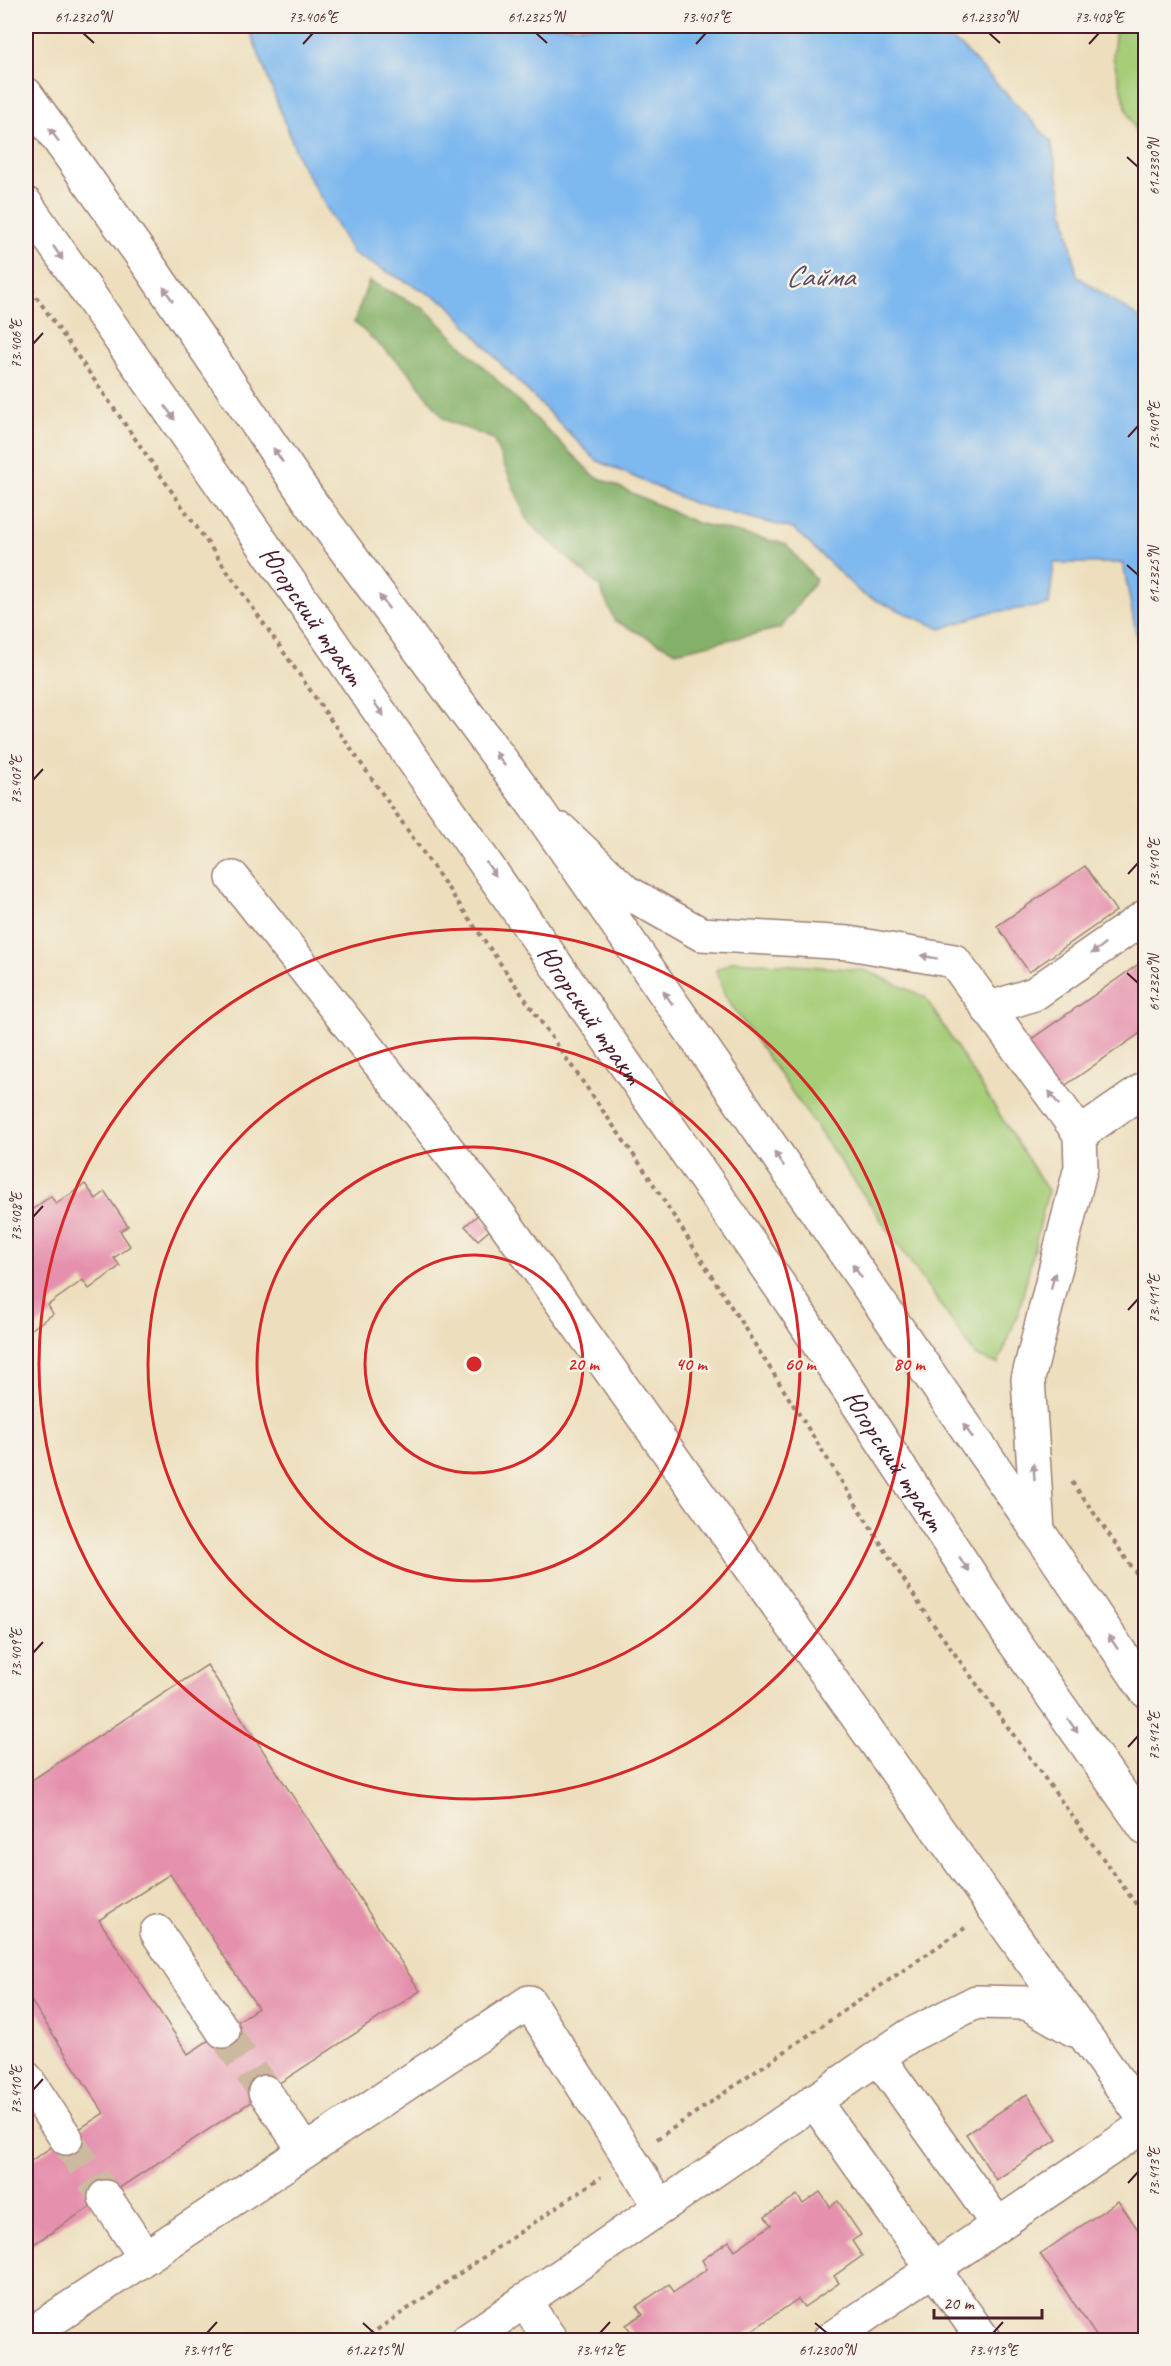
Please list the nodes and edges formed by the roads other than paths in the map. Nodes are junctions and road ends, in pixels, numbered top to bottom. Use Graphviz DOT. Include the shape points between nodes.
graph roads {
  1 [pos="26,94"];
  2 [pos="26,204"];
  3 [pos="535,806"];
  4 [pos="233,878"];
  5 [pos="1146,916"];
  6 [pos="988,1009"];
  7 [pos="1146,1088"];
  8 [pos="1080,1134"];
  9 [pos="1038,1531"];
  10 [pos="1146,1691"];
  11 [pos="1146,1829"];
  12 [pos="157,1932"];
  13 [pos="223,2031"];
  14 [pos="1084,2036"];
  15 [pos="878,2057"];
  16 [pos="26,2078"];
  17 [pos="265,2092"];
  18 [pos="814,2101"];
  19 [pos="1146,2123"];
  20 [pos="66,2138"];
  21 [pos="305,2151"];
  22 [pos="105,2197"];
  23 [pos="661,2207"];
  24 [pos="998,2225"];
  25 [pos="145,2258"];
  26 [pos="934,2269"];
  27 [pos="524,2301"];
  28 [pos="26,2337"];
  29 [pos="468,2340"];
  30 [pos="551,2340"];
  31 [pos="829,2340"];
  32 [pos="984,2340"];
  3 -- 1 [label="main road, one-way" via="311,503"];
  2 -- 11 [label="main road, Югорский тракт, one-way" via="793,1305 1015,1642"];
  6 -- 3 [label="main road, one-way" via="954,961 849,943 701,934 625,891"];
  9 -- 3 [label="main road, one-way"];
  4 -- 14 [label="main road" via="500,1216"];
  5 -- 6 [label="main road, one-way" via="1034,994"];
  8 -- 6 [label="main road, one-way"];
  7 -- 8 [label="main road"];
  9 -- 8 [label="main road, one-way" via="1028,1379 1081,1167"];
  10 -- 9 [label="main road, one-way"];
  12 -- 13 [label="main road"];
  14 -- 15 [label="main road" via="1027,2003 976,2002 909,2036"];
  14 -- 19 [label="main road"];
  15 -- 18 [label="main road"];
  15 -- 24 [label="main road"];
  16 -- 20 [label="main road"];
  17 -- 21 [label="main road"];
  18 -- 23 [label="main road"];
  18 -- 26 [label="main road"];
  19 -- 24 [label="main road"];
  21 -- 23 [label="main road" via="529,2002"];
  21 -- 25 [label="main road"];
  22 -- 25 [label="main road"];
  23 -- 27 [label="main road"];
  24 -- 26 [label="main road"];
  25 -- 28 [label="main road"];
  26 -- 31 [label="main road"];
  26 -- 32 [label="main road"];
  27 -- 29 [label="main road"];
  27 -- 30 [label="main road"];
}
